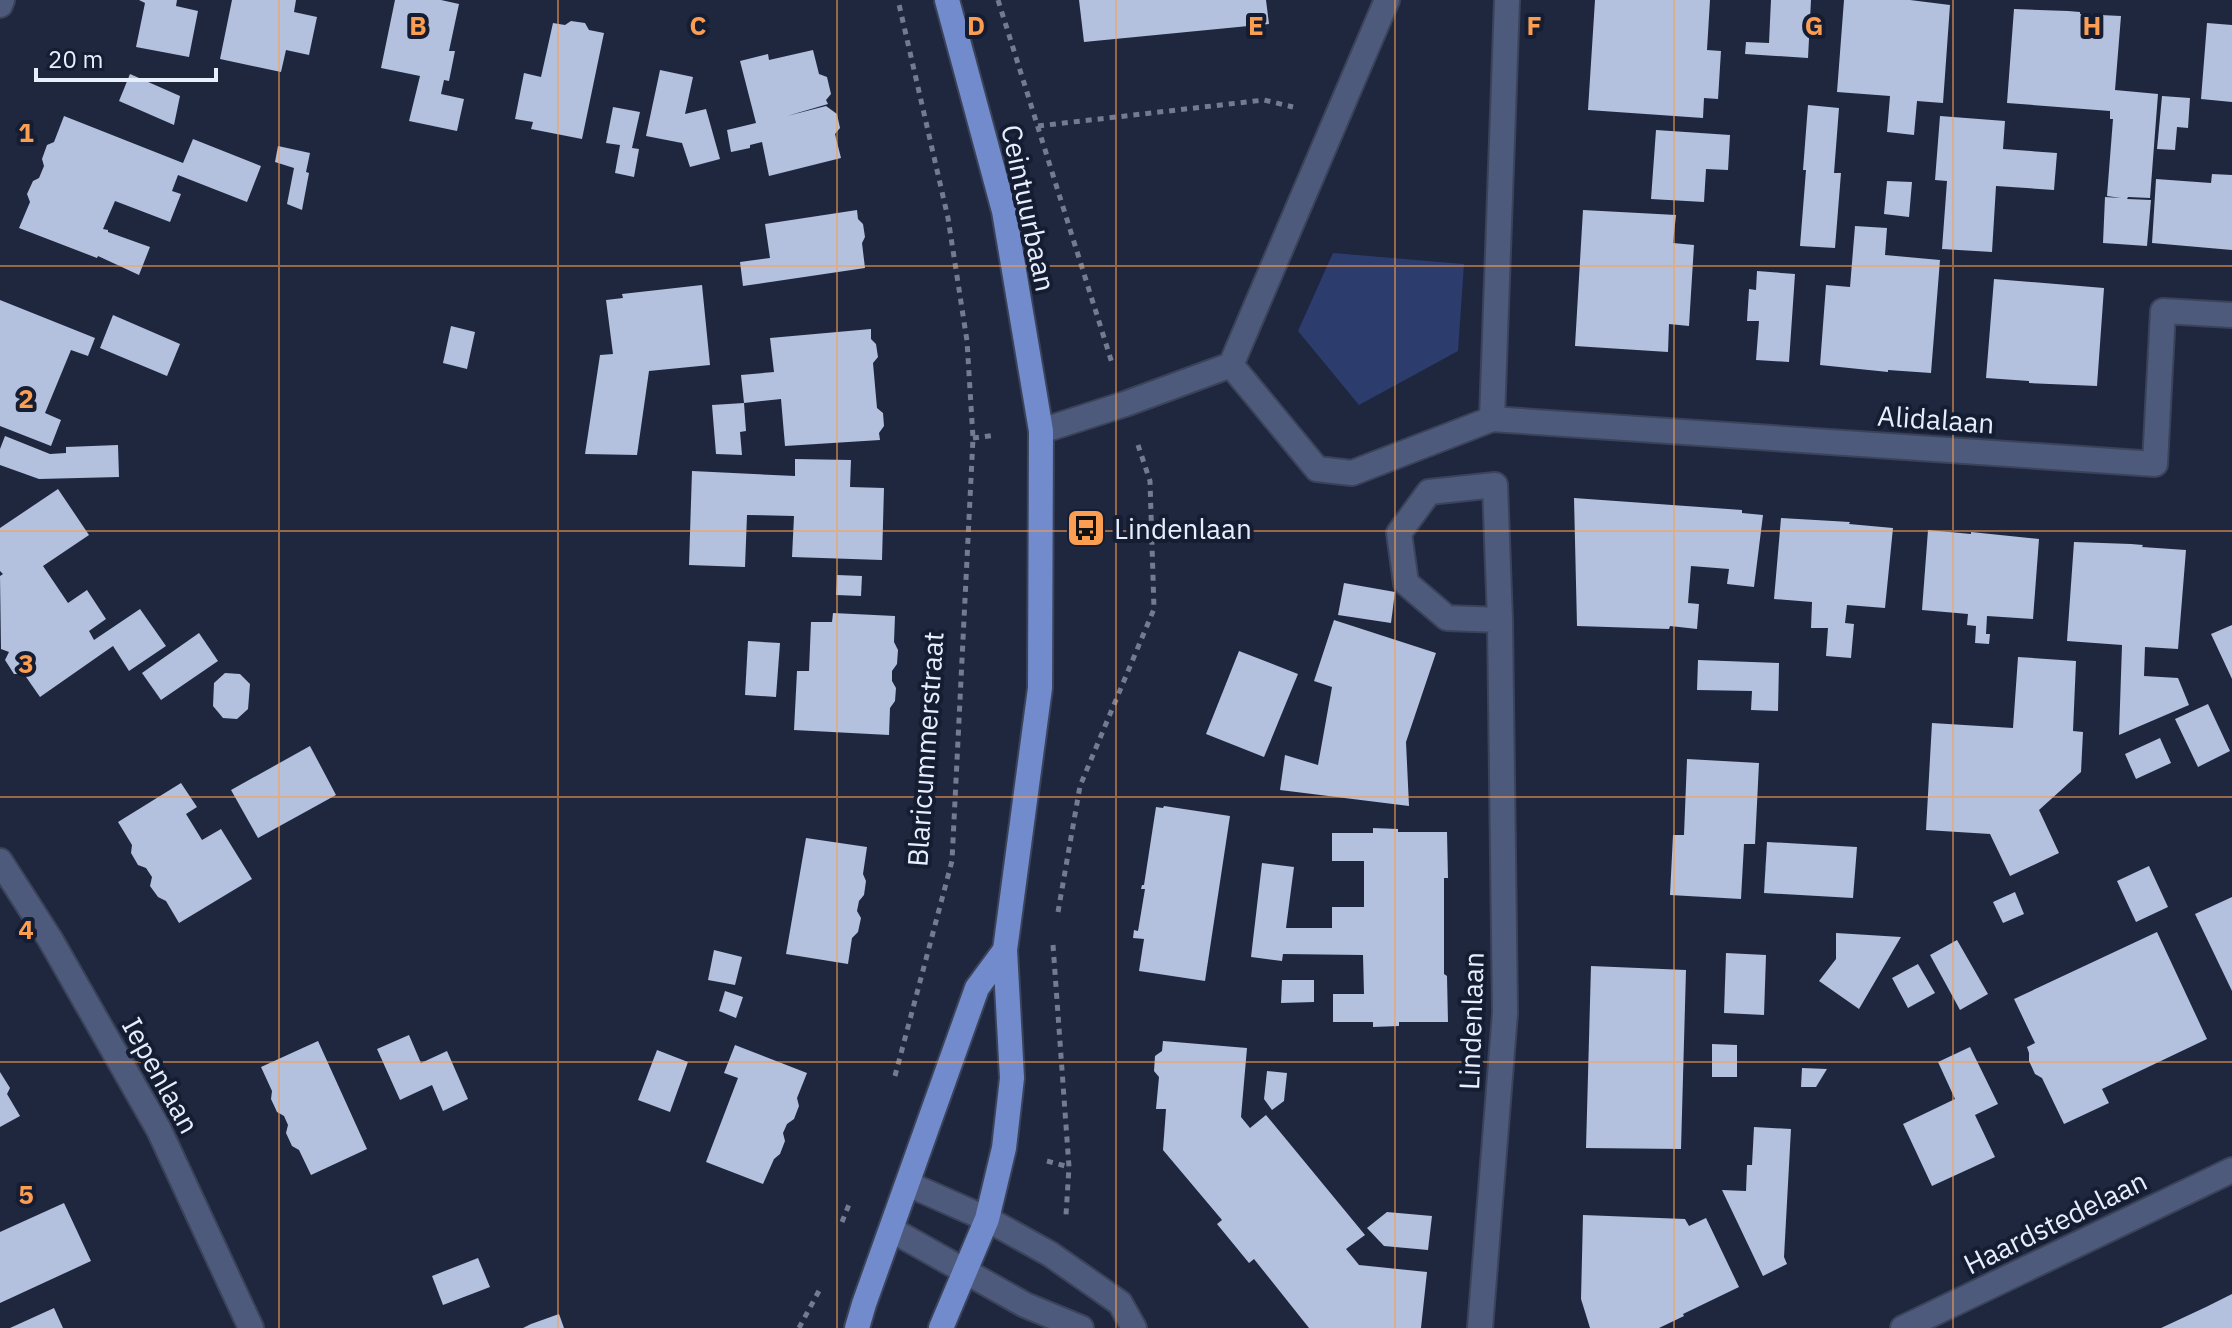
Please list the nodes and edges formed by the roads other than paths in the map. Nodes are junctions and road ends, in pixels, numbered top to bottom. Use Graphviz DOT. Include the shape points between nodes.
graph roads {
  1 [pos="947,0"];
  2 [pos="1387,0"];
  3 [pos="1507,0"];
  4 [pos="2232,315"];
  5 [pos="1231,365"];
  6 [pos="1492,419"];
  7 [pos="1041,431"];
  8 [pos="1500,620"];
  9 [pos="0,861"];
  10 [pos="1005,950"];
  11 [pos="2232,1170"];
  12 [pos="908,1184"];
  13 [pos="987,1219"];
  14 [pos="892,1230"];
  15 [pos="965,1272"];
  16 [pos="251,1328"];
  17 [pos="857,1328"];
  18 [pos="941,1328"];
  19 [pos="1081,1328"];
  20 [pos="1134,1328"];
  21 [pos="1480,1328"];
  22 [pos="1903,1328"];
  1 -- 7 [label="main road, Ceintuurbaan" via="1004,211"];
  2 -- 5 [label="street"];
  3 -- 6 [label="street"];
  4 -- 6 [label="street, Alidalaan" via="2163,311 2155,464"];
  5 -- 6 [label="street" via="1317,469 1352,473"];
  5 -- 7 [label="street"];
  7 -- 10 [label="main road" via="1040,688"];
  8 -- 8 [label="street, Lindenlaan" via="1495,485 1429,492 1399,533 1406,583 1447,618"];
  8 -- 21 [label="street, Lindenlaan" via="1505,1013"];
  9 -- 16 [label="street, Iepenlaan" via="159,1130"];
  10 -- 12 [label="main road" via="977,988"];
  10 -- 13 [label="main road" via="1012,1078 1004,1148"];
  11 -- 22 [label="street, Haardstedelaan"];
  12 -- 13 [label="street"];
  12 -- 14 [label="main road"];
  13 -- 15 [label="main road"];
  13 -- 20 [label="street" via="1050,1254 1120,1303"];
  14 -- 15 [label="street"];
  14 -- 17 [label="main road"];
  15 -- 18 [label="main road"];
  15 -- 19 [label="street"];
}
